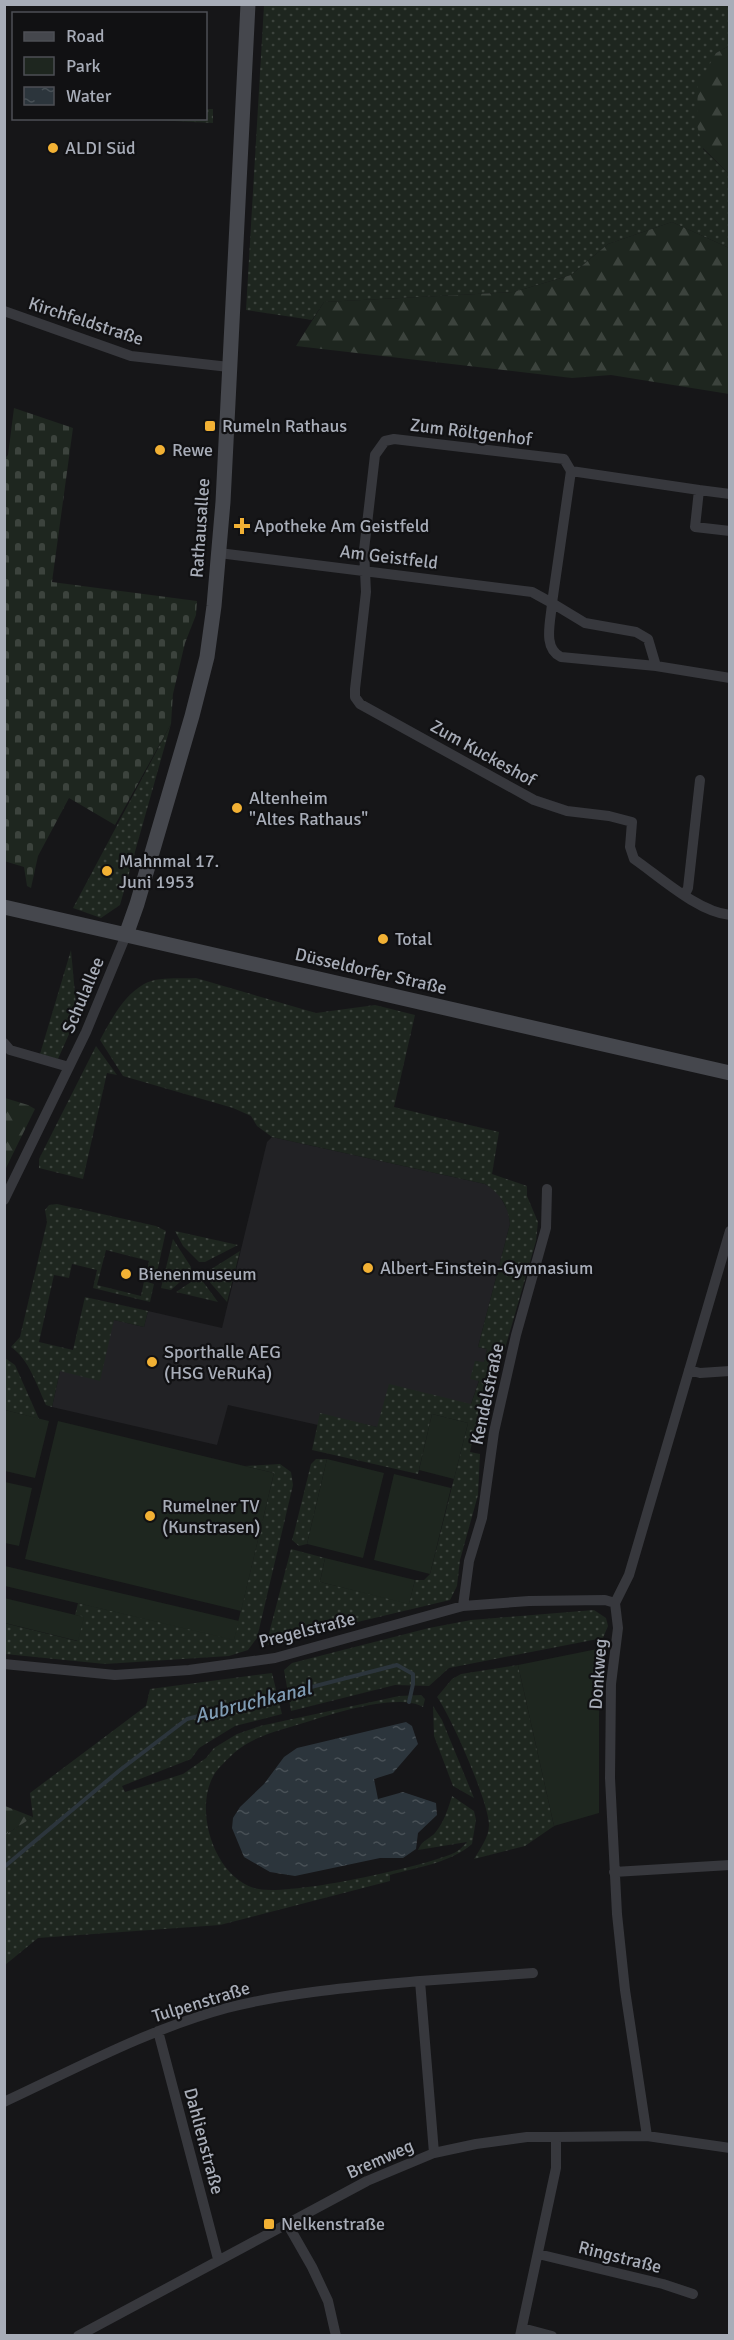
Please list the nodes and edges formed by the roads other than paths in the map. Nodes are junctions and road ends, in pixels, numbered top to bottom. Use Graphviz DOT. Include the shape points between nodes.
graph roads {
  1 [pos="248,4"];
  2 [pos="4,311"];
  3 [pos="229,366"];
  4 [pos="571,471"];
  5 [pos="699,490"];
  6 [pos="729,494"];
  7 [pos="729,531"];
  8 [pos="219,553"];
  9 [pos="365,570"];
  10 [pos="552,603"];
  11 [pos="656,666"];
  12 [pos="729,678"];
  13 [pos="700,780"];
  14 [pos="685,894"];
  15 [pos="4,907"];
  16 [pos="729,915"];
  17 [pos="126,935"];
  18 [pos="4,1043"];
  19 [pos="69,1067"];
  20 [pos="729,1073"];
  21 [pos="547,1189"];
  22 [pos="4,1200"];
  23 [pos="729,1231"];
  24 [pos="689,1370"];
  25 [pos="729,1371"];
  26 [pos="615,1603"];
  27 [pos="463,1606"];
  28 [pos="4,1664"];
  29 [pos="729,1865"];
  30 [pos="614,1872"];
  31 [pos="532,1972"];
  32 [pos="420,1981"];
  33 [pos="158,2031"];
  34 [pos="4,2102"];
  35 [pos="647,2136"];
  36 [pos="556,2137"];
  37 [pos="729,2148"];
  38 [pos="434,2153"];
  39 [pos="288,2225"];
  40 [pos="538,2254"];
  41 [pos="218,2259"];
  42 [pos="693,2294"];
  43 [pos="521,2332"];
  44 [pos="78,2336"];
  45 [pos="336,2336"];
  46 [pos="552,2336"];
  1 -- 3 [label="main road, Rathausallee"];
  2 -- 3 [label="street, Kirchfeldstraße" via="131,356"];
  3 -- 8 [label="main road, Rathausallee"];
  4 -- 5 [label="street, Zum Röltgenhof"];
  4 -- 9 [label="street, Zum Röltgenhof" via="564,459 385,441 375,456"];
  4 -- 10 [label="street"];
  5 -- 6 [label="street, Zum Röltgenhof"];
  5 -- 7 [label="street" via="694,527"];
  8 -- 9 [label="street, Am Geistfeld"];
  8 -- 17 [label="main road, Rathausallee" via="207,657"];
  9 -- 10 [label="street, Am Geistfeld" via="532,592"];
  9 -- 14 [label="street, Zum Kuckeshof" via="355,689 360,705 534,800 567,811 632,822 630,847 634,859"];
  10 -- 11 [label="street, Am Geistfeld" via="585,623 636,632 648,639"];
  10 -- 11 [label="street" via="549,646 554,654"];
  11 -- 12 [label="street"];
  13 -- 14 [label="street"];
  14 -- 16 [label="street, Zum Kuckeshof" via="718,914"];
  15 -- 17 [label="main road, Düsseldorfer Straße"];
  17 -- 19 [label="street, Schulallee"];
  17 -- 20 [label="main road, Düsseldorfer Straße"];
  18 -- 19 [label="street" via="10,1050"];
  19 -- 22 [label="street, Schulallee"];
  21 -- 27 [label="street, Kendelstraße" via="546,1228 494,1432 482,1518 469,1561"];
  23 -- 24 [label="street"];
  24 -- 25 [label="street"];
  24 -- 26 [label="street" via="629,1575"];
  26 -- 27 [label="street, Pregelstraße" via="529,1601"];
  26 -- 30 [label="street, Donkweg" via="618,1628 611,1684 610,1778"];
  27 -- 28 [label="street, Pregelstraße" via="275,1658 189,1670 115,1675"];
  29 -- 30 [label="street"];
  30 -- 35 [label="street, Donkweg" via="625,1990"];
  31 -- 32 [label="street, Tulpenstraße"];
  32 -- 33 [label="street, Tulpenstraße" via="284,1997 239,2006"];
  32 -- 38 [label="street"];
  33 -- 34 [label="street, Tulpenstraße"];
  33 -- 41 [label="street, Dahlienstraße"];
  35 -- 36 [label="street, Bremweg"];
  35 -- 37 [label="street, Bremweg"];
  36 -- 38 [label="street, Bremweg" via="476,2144"];
  36 -- 40 [label="street" via="556,2168"];
  38 -- 39 [label="street, Bremweg" via="367,2181"];
  39 -- 41 [label="street, Bremweg"];
  39 -- 45 [label="street" via="328,2301"];
  40 -- 42 [label="street, Ringstraße"];
  40 -- 43 [label="street"];
  41 -- 44 [label="street, Bremweg"];
  43 -- 46 [label="street"];
}
